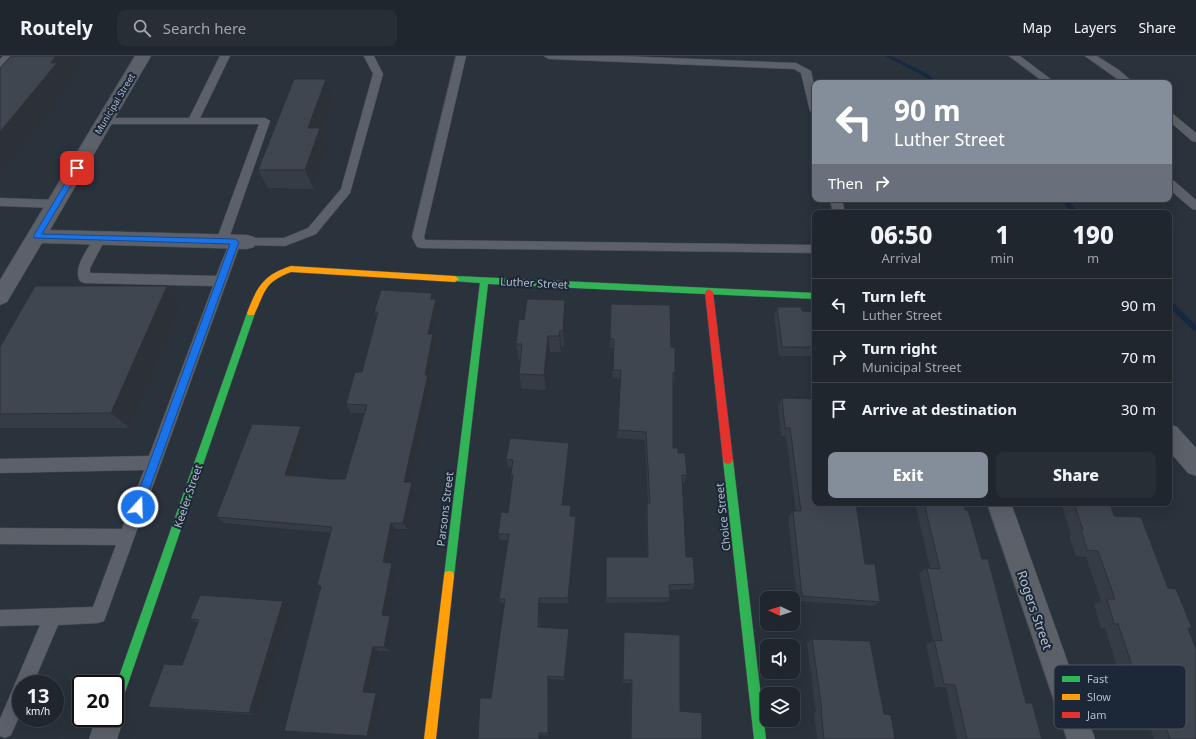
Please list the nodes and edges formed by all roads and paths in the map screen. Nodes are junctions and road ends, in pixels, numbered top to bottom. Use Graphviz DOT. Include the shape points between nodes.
graph roads {
  1 [pos="8,56"];
  2 [pos="144,56"];
  3 [pos="225,56"];
  4 [pos="368,56"];
  5 [pos="461,56"];
  6 [pos="549,56"];
  7 [pos="1014,56"];
  8 [pos="1090,56"];
  9 [pos="0,65"];
  10 [pos="1047,80"];
  11 [pos="1125,80"];
  12 [pos="812,98"];
  13 [pos="1172,119"];
  14 [pos="105,120"];
  15 [pos="193,121"];
  16 [pos="1196,139"];
  17 [pos="1172,186"];
  18 [pos="0,202"];
  19 [pos="56,204"];
  20 [pos="1196,206"];
  21 [pos="37,236"];
  22 [pos="100,238"];
  23 [pos="235,242"];
  24 [pos="812,249"];
  25 [pos="221,281"];
  26 [pos="484,281"];
  27 [pos="260,288"];
  28 [pos="709,292"];
  29 [pos="812,296"];
  30 [pos="0,297"];
  31 [pos="1172,437"];
  32 [pos="154,463"];
  33 [pos="1196,465"];
  34 [pos="0,466"];
  35 [pos="1000,506"];
  36 [pos="0,536"];
  37 [pos="127,537"];
  38 [pos="53,616"];
  39 [pos="0,618"];
  40 [pos="1055,665"];
  41 [pos="28,675"];
  42 [pos="124,678"];
  43 [pos="12,713"];
  44 [pos="107,727"];
  45 [pos="1078,729"];
  46 [pos="4,733"];
  47 [pos="103,739"];
  48 [pos="430,739"];
  49 [pos="760,739"];
  50 [pos="1081,739"];
  1 -- 9 [label="lane"];
  2 -- 14 [label="street, Municipal Street"];
  3 -- 15 [label="lane"];
  4 -- 23 [label="lane" via="378,74 346,190 312,231 285,242"];
  5 -- 24 [label="lane" via="418,237 421,244"];
  6 -- 12 [label="lane" via="796,66 806,71"];
  7 -- 10 [label="lane"];
  8 -- 11 [label="lane"];
  13 -- 16 [label="lane"];
  14 -- 15 [label="lane"];
  14 -- 19 [label="street, Municipal Street"];
  15 -- 23 [label="lane" via="265,121"];
  17 -- 20 [label="lane"];
  18 -- 19 [label="lane"];
  19 -- 21 [label="street, Municipal Street"];
  21 -- 22 [label="street"];
  21 -- 30 [label="street, Municipal Street"];
  22 -- 23 [label="street"];
  22 -- 25 [label="lane" via="84,268 84,278"];
  23 -- 25 [label="lane"];
  25 -- 32 [label="lane"];
  26 -- 27 [label="street, Luther Street" via="291,269 274,275"];
  26 -- 28 [label="street, Luther Street"];
  26 -- 48 [label="street, Parsons Street"];
  27 -- 42 [label="street, Keeler Street"];
  28 -- 29 [label="street, Luther Street"];
  28 -- 49 [label="street, Choice Street"];
  31 -- 33 [label="street"];
  32 -- 34 [label="lane"];
  32 -- 37 [label="lane"];
  35 -- 40 [label="street, Rogers Street"];
  36 -- 37 [label="lane"];
  37 -- 38 [label="lane" via="98,615"];
  38 -- 39 [label="lane"];
  38 -- 41 [label="lane"];
  43 -- 46 [label="lane"];
  44 -- 47 [label="street"];
  45 -- 50 [label="street, Rogers Street"];
}
